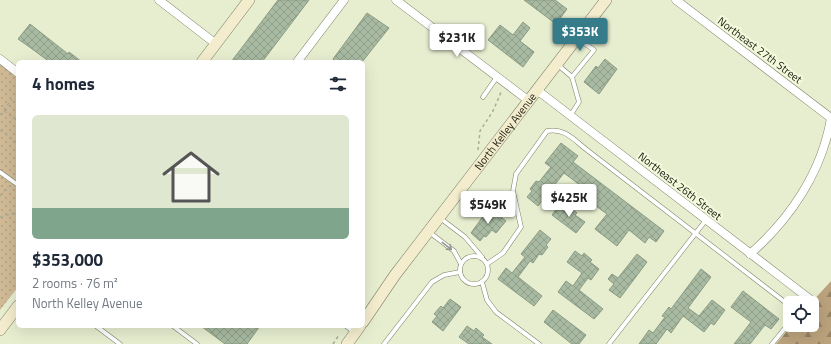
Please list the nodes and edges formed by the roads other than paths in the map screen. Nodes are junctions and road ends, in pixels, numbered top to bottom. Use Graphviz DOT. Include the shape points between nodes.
graph roads {
  1 [pos="159,0"];
  2 [pos="249,0"];
  3 [pos="344,0"];
  4 [pos="396,0"];
  5 [pos="606,0"];
  6 [pos="676,0"];
  7 [pos="577,37"];
  8 [pos="216,44"];
  9 [pos="0,59"];
  10 [pos="204,60"];
  11 [pos="299,60"];
  12 [pos="556,65"];
  13 [pos="16,71"];
  14 [pos="497,77"];
  15 [pos="572,77"];
  16 [pos="537,90"];
  17 [pos="483,97"];
  18 [pos="529,101"];
  19 [pos="570,116"];
  20 [pos="831,118"];
  21 [pos="0,172"];
  22 [pos="16,184"];
  23 [pos="439,218"];
  24 [pos="706,220"];
  25 [pos="429,231"];
  26 [pos="695,234"];
  27 [pos="750,254"];
  28 [pos="483,259"];
  29 [pos="461,264"];
  30 [pos="487,264"];
  31 [pos="460,272"];
  32 [pos="482,282"];
  33 [pos="806,296"];
  34 [pos="783,301"];
  35 [pos="16,309"];
  36 [pos="365,319"];
  37 [pos="99,328"];
  38 [pos="176,328"];
  39 [pos="0,330"];
  40 [pos="357,330"];
  41 [pos="783,331"];
  42 [pos="120,344"];
  43 [pos="197,344"];
  44 [pos="346,344"];
  45 [pos="384,344"];
  46 [pos="539,344"];
  47 [pos="609,344"];
  48 [pos="772,344"];
  1 -- 8 [label="street"];
  2 -- 8 [label="main road"];
  3 -- 11 [label="street"];
  4 -- 14 [label="street"];
  5 -- 7 [label="main road, North Kelley Avenue"];
  6 -- 20 [label="street, Northeast 27th Street"];
  7 -- 12 [label="main road, North Kelley Avenue"];
  7 -- 15 [label="lane" via="594,50"];
  8 -- 10 [label="main road"];
  9 -- 13 [label="street"];
  12 -- 15 [label="lane"];
  12 -- 16 [label="main road, North Kelley Avenue"];
  14 -- 17 [label="lane"];
  14 -- 18 [label="street"];
  15 -- 19 [label="lane" via="579,102"];
  16 -- 18 [label="main road, North Kelley Avenue"];
  16 -- 19 [label="street, Northeast 26th Street"];
  18 -- 23 [label="main road, North Kelley Avenue"];
  19 -- 24 [label="street, Northeast 26th Street"];
  20 -- 27 [label="street" via="824,150 808,182 783,221"];
  21 -- 22 [label="lane"];
  23 -- 25 [label="main road, North Kelley Avenue"];
  23 -- 28 [label="lane" via="465,237"];
  24 -- 26 [label="lane"];
  24 -- 27 [label="street, Northeast 26th Street"];
  25 -- 29 [label="lane, one-way" via="454,251"];
  25 -- 36 [label="main road, North Kelley Avenue"];
  26 -- 30 [label="lane" via="571,138 557,130 547,131 516,174 513,191 521,227 503,253"];
  26 -- 34 [label="lane"];
  26 -- 47 [label="lane"];
  27 -- 33 [label="street, Northeast 26th Street"];
  28 -- 29 [label="lane" via="471,256"];
  28 -- 30 [label="lane"];
  29 -- 31 [label="lane"];
  30 -- 32 [label="lane" via="488,276"];
  31 -- 32 [label="lane" via="468,283"];
  31 -- 45 [label="lane" via="444,275 432,282"];
  32 -- 46 [label="lane" via="487,300 496,312"];
  35 -- 39 [label="main road"];
  37 -- 42 [label="lane"];
  38 -- 43 [label="lane"];
  40 -- 44 [label="main road"];
  41 -- 48 [label="lane"];
}
